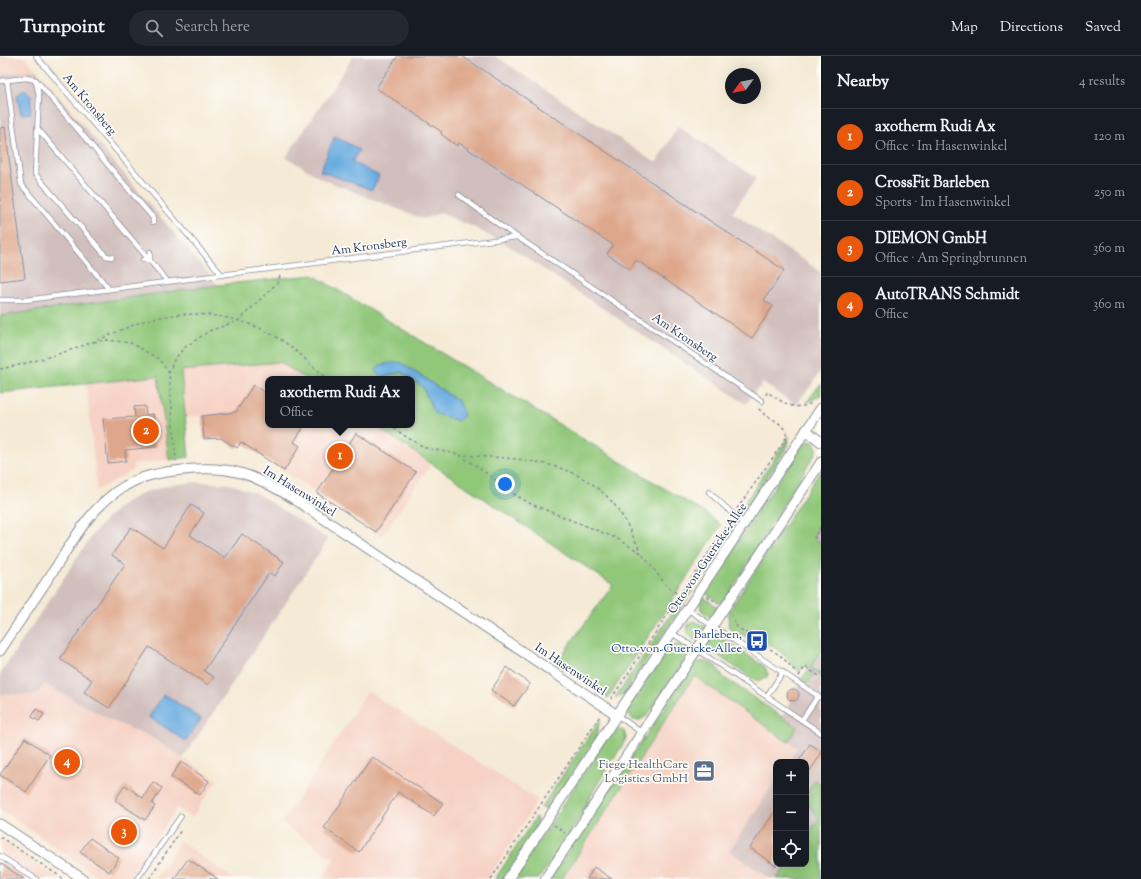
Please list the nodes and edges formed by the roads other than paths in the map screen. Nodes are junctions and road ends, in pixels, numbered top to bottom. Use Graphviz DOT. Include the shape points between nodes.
graph roads {
  1 [pos="36,56"];
  2 [pos="7,80"];
  3 [pos="36,80"];
  4 [pos="0,81"];
  5 [pos="38,129"];
  6 [pos="459,194"];
  7 [pos="153,222"];
  8 [pos="518,237"];
  9 [pos="150,252"];
  10 [pos="112,257"];
  11 [pos="143,260"];
  12 [pos="150,260"];
  13 [pos="222,275"];
  14 [pos="168,282"];
  15 [pos="109,289"];
  16 [pos="0,300"];
  17 [pos="762,400"];
  18 [pos="821,408"];
  19 [pos="806,430"];
  20 [pos="821,442"];
  21 [pos="821,462"];
  22 [pos="709,492"];
  23 [pos="744,524"];
  24 [pos="687,609"];
  25 [pos="713,627"];
  26 [pos="672,633"];
  27 [pos="698,650"];
  28 [pos="0,651"];
  29 [pos="783,672"];
  30 [pos="766,696"];
  31 [pos="819,697"];
  32 [pos="617,715"];
  33 [pos="802,720"];
  34 [pos="642,733"];
  35 [pos="821,733"];
  36 [pos="181,816"];
  37 [pos="0,824"];
  38 [pos="0,856"];
  39 [pos="34,878"];
  40 [pos="83,879"];
  41 [pos="138,879"];
  42 [pos="508,879"];
  43 [pos="545,879"];
  1 -- 13 [label="lane, Am Kronsberg"];
  2 -- 3 [label="lane"];
  2 -- 4 [label="lane"];
  2 -- 15 [label="lane" via="21,184"];
  3 -- 5 [label="lane" via="39,96"];
  3 -- 7 [label="lane" via="153,218"];
  5 -- 10 [label="lane" via="35,174 106,256"];
  5 -- 12 [label="lane"];
  6 -- 8 [label="lane, Am Kronsberg"];
  8 -- 13 [label="lane, Am Kronsberg"];
  8 -- 17 [label="lane, Am Kronsberg"];
  9 -- 12 [label="lane"];
  11 -- 12 [label="lane"];
  12 -- 14 [label="lane"];
  13 -- 14 [label="lane, Am Kronsberg"];
  14 -- 15 [label="lane, Am Kronsberg"];
  15 -- 16 [label="lane, Am Kronsberg" via="26,300"];
  18 -- 19 [label="street, Otto-von-Guericke-Allee"];
  19 -- 20 [label="street"];
  19 -- 23 [label="street, Otto-von-Guericke-Allee"];
  21 -- 25 [label="street"];
  22 -- 23 [label="lane"];
  23 -- 24 [label="street, Otto-von-Guericke-Allee"];
  24 -- 25 [label="lane"];
  24 -- 26 [label="street, Otto-von-Guericke-Allee"];
  25 -- 27 [label="street"];
  25 -- 29 [label="lane"];
  26 -- 27 [label="lane"];
  26 -- 32 [label="street, Otto-von-Guericke-Allee"];
  27 -- 30 [label="lane"];
  27 -- 34 [label="street"];
  28 -- 32 [label="street, Im Hasenwinkel" via="82,527 98,507 114,493 136,480 177,471 230,470 270,484"];
  29 -- 30 [label="lane"];
  29 -- 31 [label="lane"];
  30 -- 33 [label="lane"];
  31 -- 33 [label="lane"];
  32 -- 34 [label="lane"];
  32 -- 42 [label="street, Otto-von-Guericke-Allee"];
  33 -- 35 [label="lane"];
  34 -- 43 [label="street"];
  36 -- 41 [label="lane"];
  37 -- 40 [label="street"];
  38 -- 39 [label="lane"];
}
